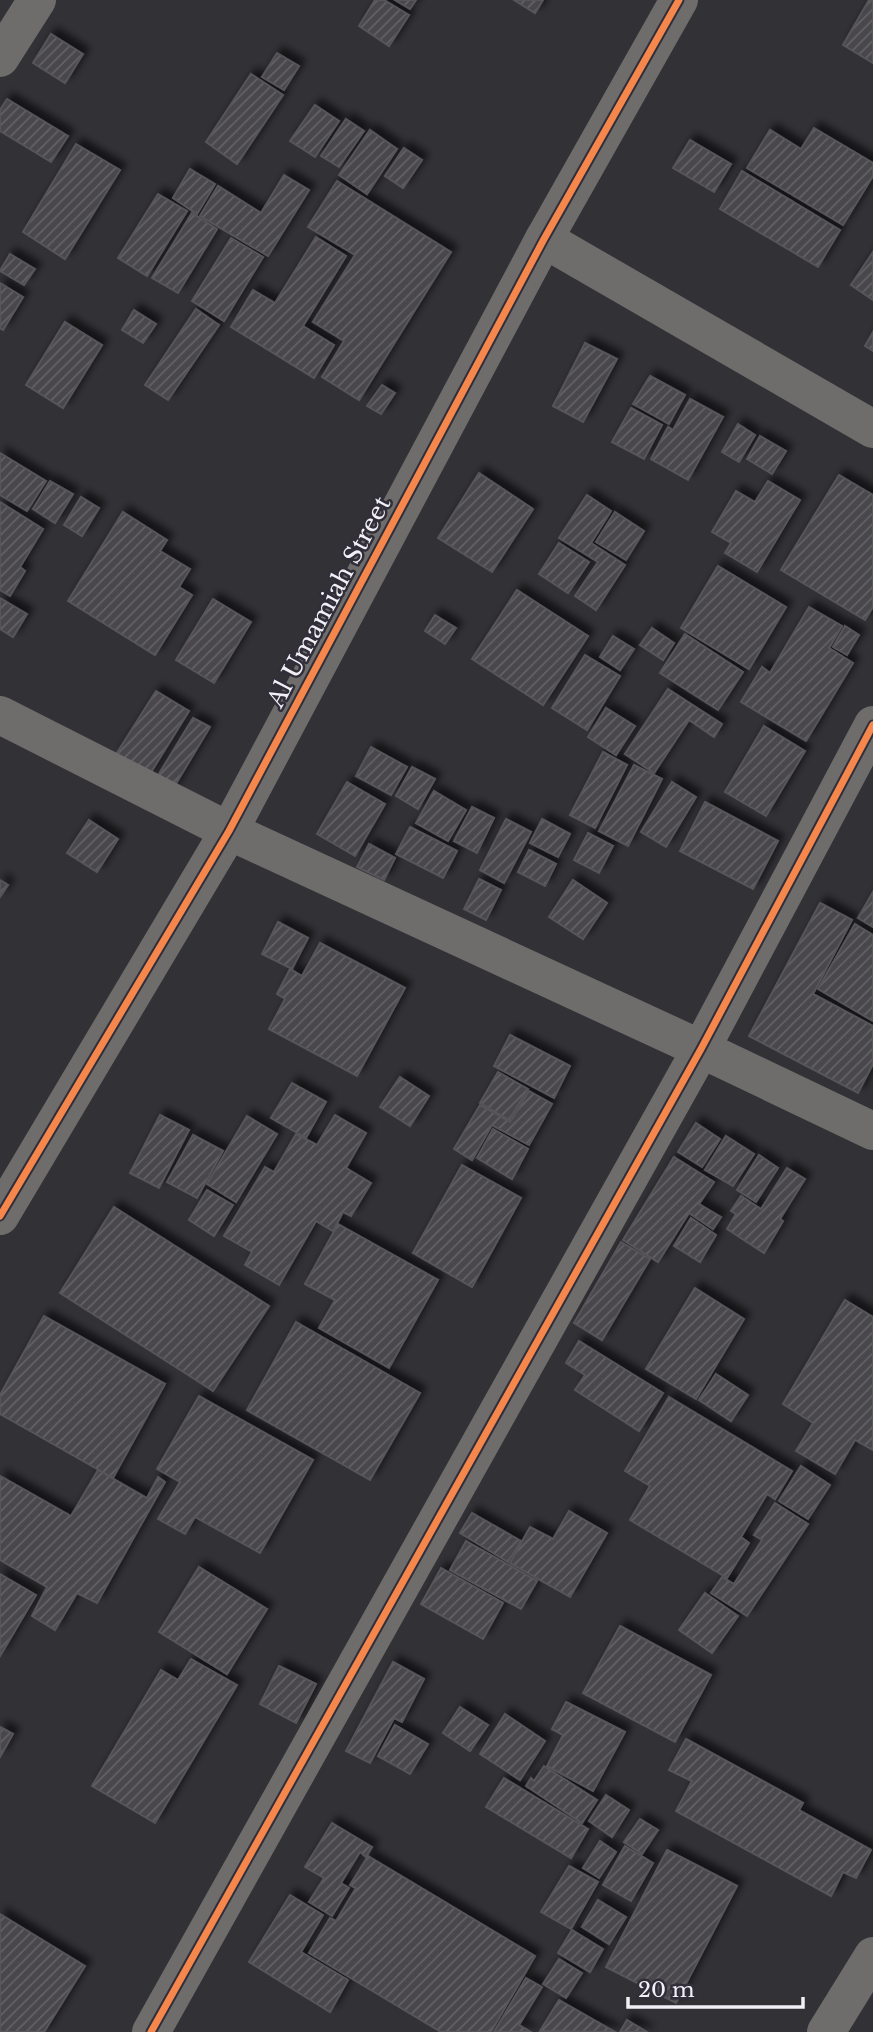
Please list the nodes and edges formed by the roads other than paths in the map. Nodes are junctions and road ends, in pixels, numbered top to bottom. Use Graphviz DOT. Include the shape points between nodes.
graph roads {
  1 [pos="37,0"];
  2 [pos="679,0"];
  3 [pos="5,37"];
  4 [pos="544,239"];
  5 [pos="873,429"];
  6 [pos="0,715"];
  7 [pos="873,725"];
  8 [pos="229,831"];
  9 [pos="701,1048"];
  10 [pos="873,1131"];
  11 [pos="0,1216"];
  12 [pos="873,1956"];
  13 [pos="151,2032"];
  14 [pos="826,2032"];
  1 -- 3 [label="street"];
  2 -- 4 [label="street, Al Umamiah Street"];
  4 -- 5 [label="street"];
  4 -- 8 [label="street, Al Umamiah Street"];
  6 -- 8 [label="street"];
  7 -- 9 [label="street"];
  8 -- 9 [label="street"];
  8 -- 11 [label="street, Al Umamiah Street"];
  9 -- 10 [label="street"];
  9 -- 13 [label="street"];
  12 -- 14 [label="street"];
}
